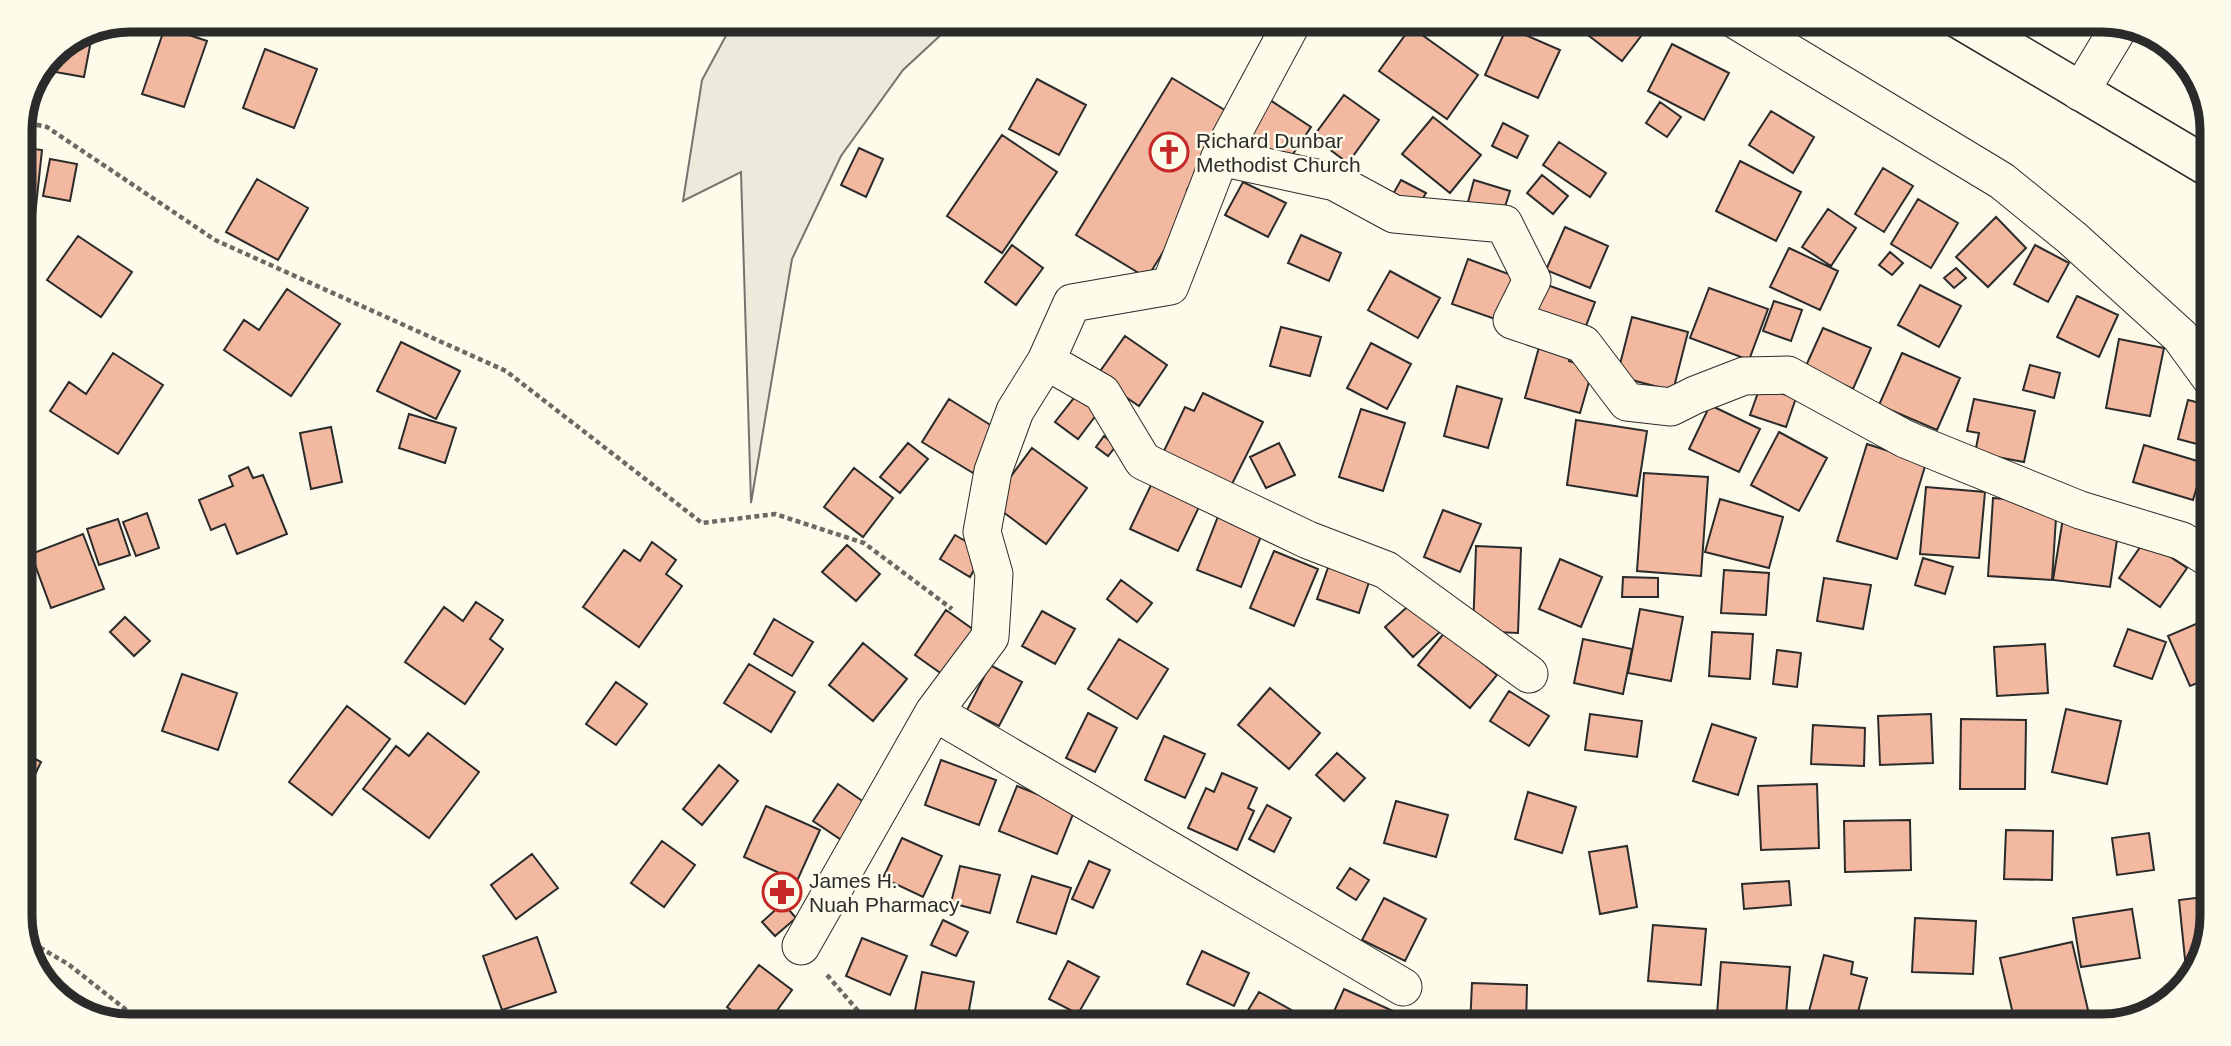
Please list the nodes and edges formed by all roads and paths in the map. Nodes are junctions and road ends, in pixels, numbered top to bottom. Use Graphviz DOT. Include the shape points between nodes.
graph roads {
  1 [pos="1287,32"];
  2 [pos="1756,32"];
  3 [pos="1981,32"];
  4 [pos="2116,33"];
  5 [pos="2080,92"];
  6 [pos="32,124"];
  7 [pos="1220,157"];
  8 [pos="2199,162"];
  9 [pos="1046,361"];
  10 [pos="2199,363"];
  11 [pos="2200,552"];
  12 [pos="990,637"];
  13 [pos="1529,674"];
  14 [pos="934,712"];
  15 [pos="36,946"];
  16 [pos="802,946"];
  17 [pos="1403,987"];
  18 [pos="131,1014"];
  19 [pos="861,1014"];
  1 -- 7 [label="street"];
  2 -- 10 [label="street" via="2002,181 2180,336"];
  3 -- 5 [label="highway"];
  4 -- 5 [label="street"];
  5 -- 8 [label="highway"];
  6 -- 12 [label="path" via="47,127 215,240 506,371 702,523 775,514 864,543"];
  7 -- 9 [label="street" via="1170,286 1072,303"];
  7 -- 11 [label="street" via="1335,181 1394,214 1504,224 1531,280 1513,320 1583,344 1627,402 1671,407 1744,376 1787,375 1905,439 2080,510 2182,541"];
  9 -- 12 [label="street" via="1015,411 993,471 982,532 995,574"];
  9 -- 13 [label="street" via="1102,393 1143,461 1308,540 1386,570"];
  12 -- 14 [label="street"];
  14 -- 16 [label="street"];
  14 -- 17 [label="street"];
  15 -- 18 [label="path" via="68,964"];
  16 -- 19 [label="path"];
}
